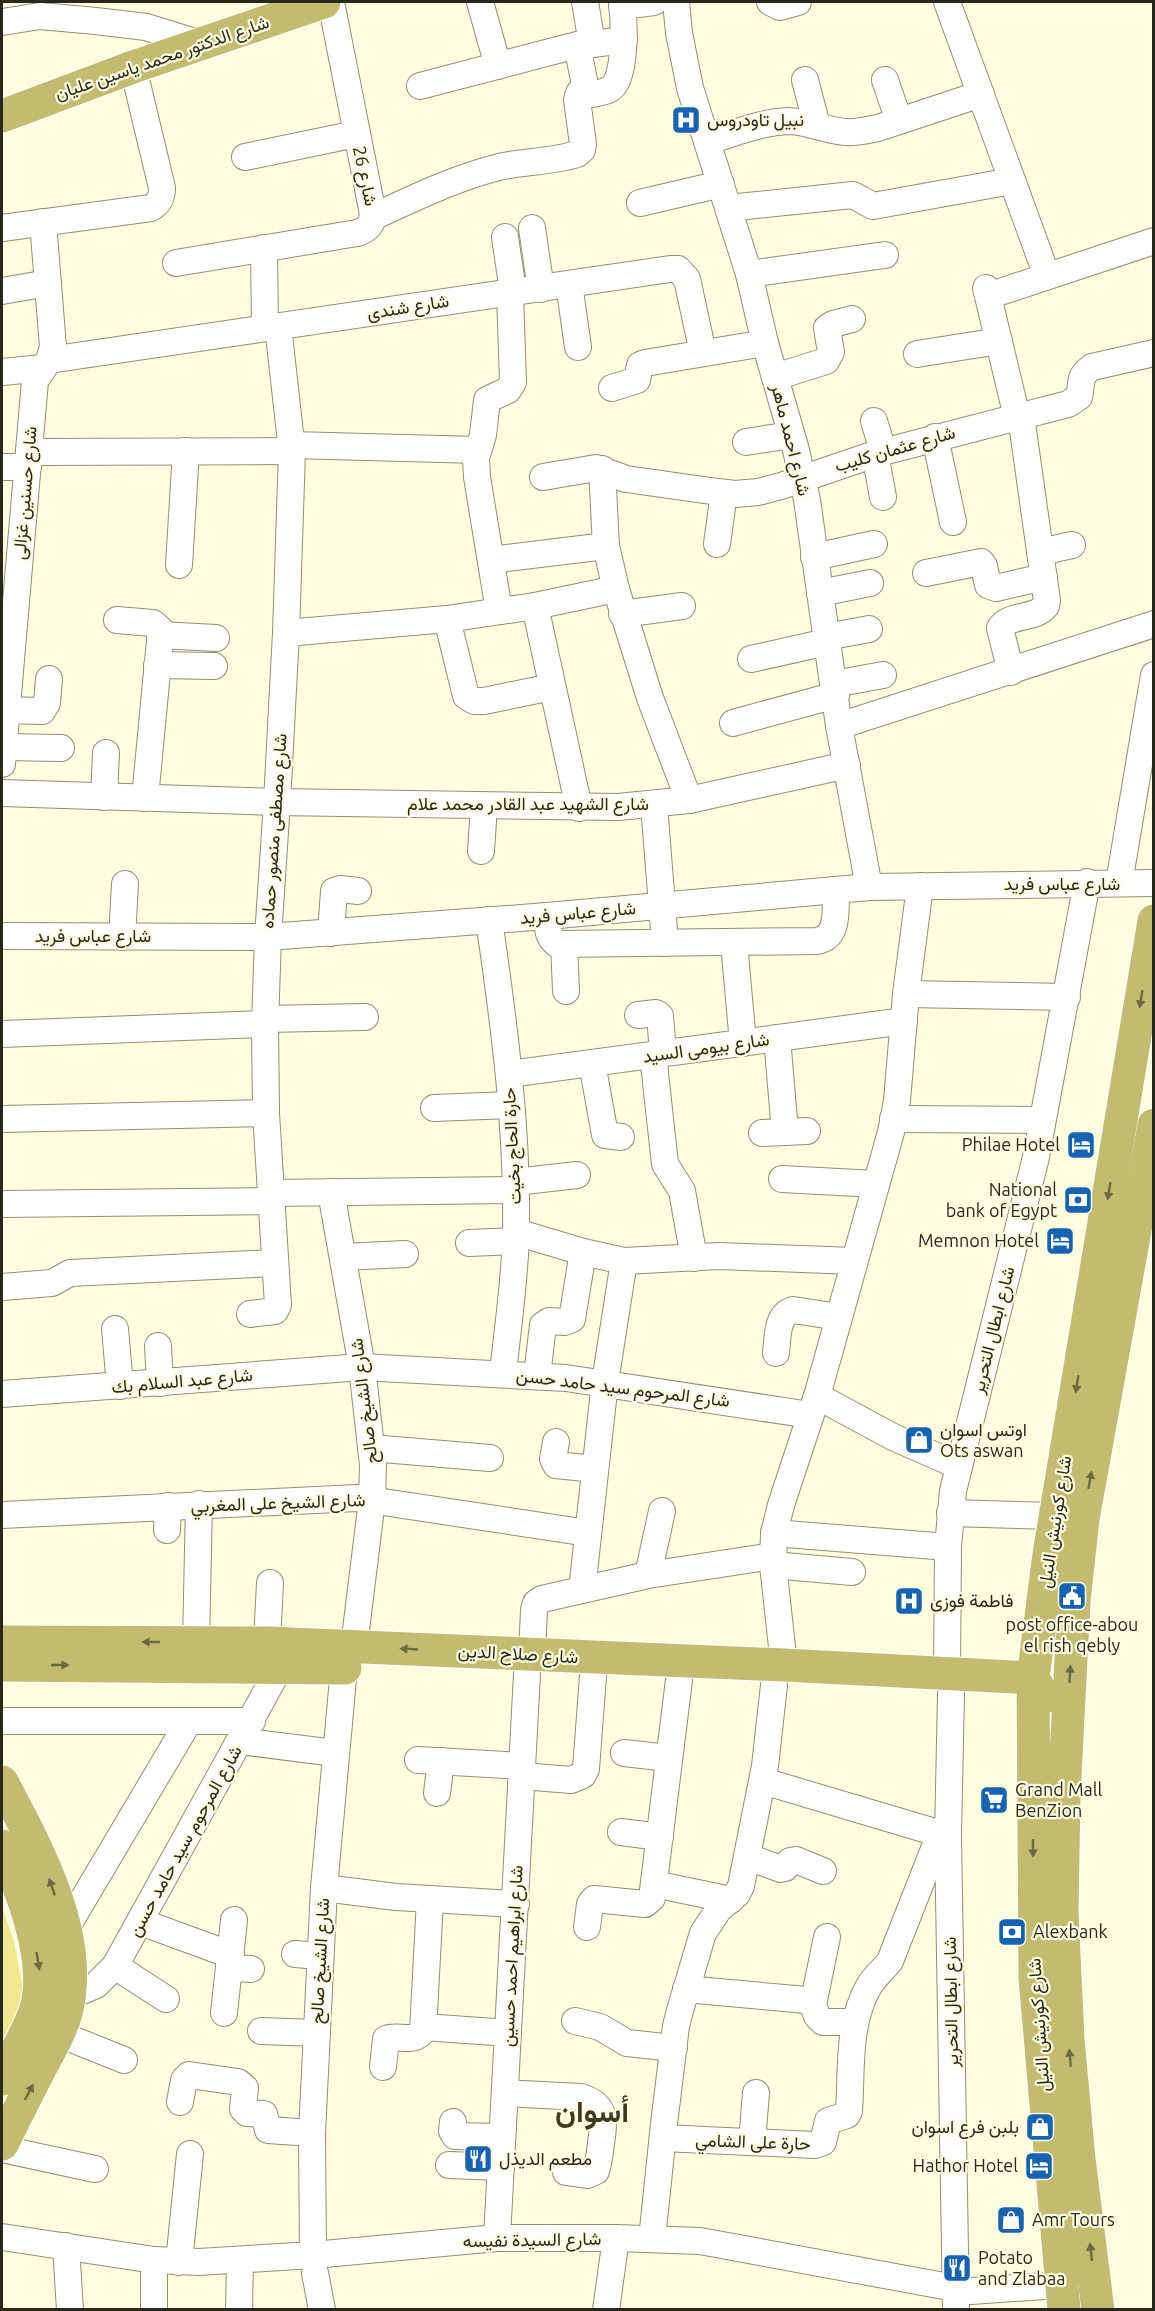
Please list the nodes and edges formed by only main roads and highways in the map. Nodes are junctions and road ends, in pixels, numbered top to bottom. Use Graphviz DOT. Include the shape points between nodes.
graph roads {
  1 [pos="318,3"];
  2 [pos="2,116"];
  3 [pos="1154,921"];
  4 [pos="1154,1125"];
  5 [pos="2,1642"];
  6 [pos="273,1655"];
  7 [pos="530,1664"];
  8 [pos="2,1665"];
  9 [pos="779,1675"];
  10 [pos="1033,1689"];
  11 [pos="2,1782"];
  12 [pos="1064,1796"];
  13 [pos="2,1846"];
  14 [pos="2,2079"];
  15 [pos="2,2144"];
  16 [pos="1062,2297"];
  17 [pos="1098,2310"];
  1 -- 2 [label="main road, شارع الدكتور محمد ياسين عليان"];
  3 -- 10 [label="main road, شارع كورنيش النيل, one-way" via="1055,1516"];
  12 -- 4 [label="main road, شارع كورنيش النيل, one-way" via="1074,1601 1083,1519"];
  6 -- 5 [label="main road, شارع صلاح الدين, one-way" via="196,1643"];
  6 -- 7 [label="main road, شارع صلاح الدين"];
  8 -- 6 [label="main road, شارع صلاح الدين, one-way"];
  7 -- 9 [label="main road, شارع صلاح الدين"];
  7 -- 9 [label="main road, شارع صلاح الدين" via="593,1676 679,1680"];
  9 -- 10 [label="main road, شارع صلاح الدين"];
  10 -- 12 [label="main road" via="1048,1706 1052,1768"];
  10 -- 16 [label="main road, شارع كورنيش النيل, one-way" via="1035,1978"];
  15 -- 11 [label="main road, one-way" via="59,2034 71,1977 65,1930 53,1890 38,1851"];
  17 -- 12 [label="main road, شارع كورنيش النيل, one-way" via="1068,2039 1062,1912"];
  13 -- 14 [label="main road, one-way" via="24,1905 40,1970 35,2010"];
}
